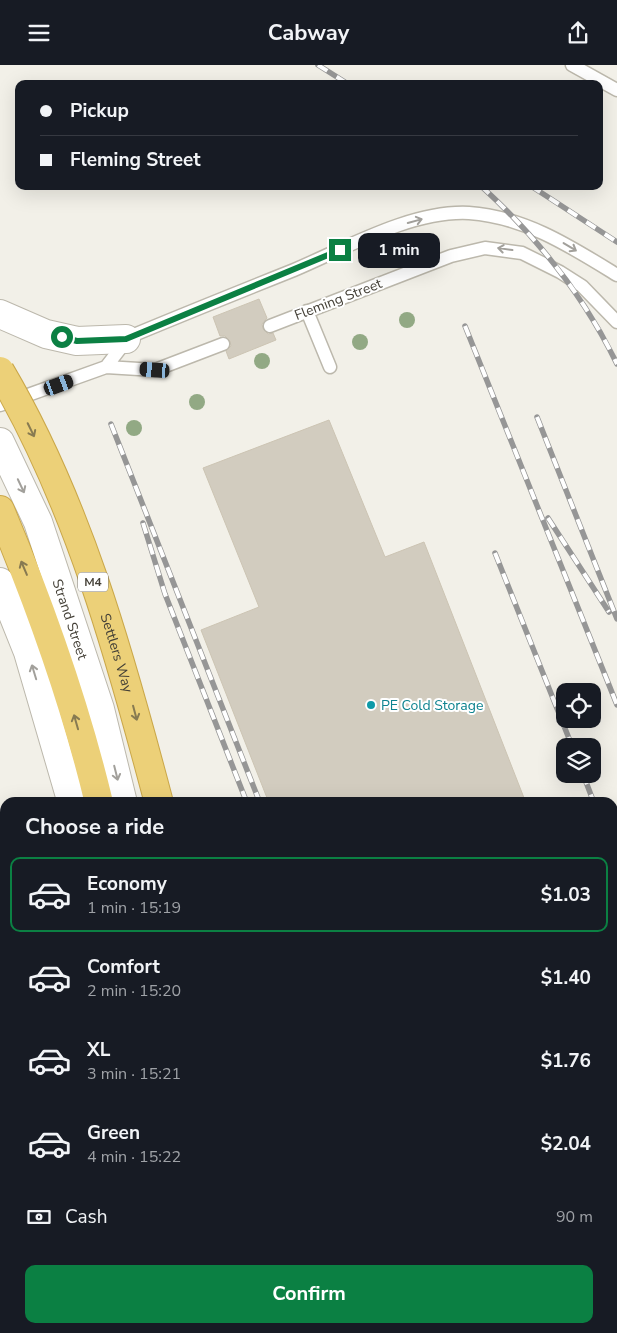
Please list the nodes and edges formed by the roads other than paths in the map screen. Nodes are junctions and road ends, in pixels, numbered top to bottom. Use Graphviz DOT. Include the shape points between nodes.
graph roads {
  1 [pos="572,65"];
  2 [pos="599,80"];
  3 [pos="603,82"];
  4 [pos="617,90"];
  5 [pos="617,275"];
  6 [pos="307,311"];
  7 [pos="0,314"];
  8 [pos="617,322"];
  9 [pos="270,326"];
  10 [pos="126,339"];
  11 [pos="223,344"];
  12 [pos="106,367"];
  13 [pos="330,367"];
  14 [pos="0,371"];
  15 [pos="0,405"];
  16 [pos="0,442"];
  17 [pos="0,511"];
  18 [pos="0,582"];
  19 [pos="70,797"];
  20 [pos="97,797"];
  21 [pos="122,797"];
  22 [pos="157,797"];
  1 -- 2 [label="lane"];
  3 -- 4 [label="lane"];
  10 -- 5 [label="lane, one-way" via="388,230 452,213 494,217 536,229"];
  8 -- 6 [label="lane, Fleming Street, one-way" via="582,286 560,271 522,253 490,248 451,255"];
  6 -- 9 [label="lane, Fleming Street"];
  6 -- 13 [label="lane"];
  7 -- 10 [label="street" via="46,334 77,341"];
  10 -- 12 [label="lane"];
  11 -- 12 [label="lane" via="155,370"];
  12 -- 15 [label="lane"];
  14 -- 22 [label="highway, Settlers Way / M4, one-way, bridge" via="49,468 82,550 124,668"];
  16 -- 21 [label="street, Strand Street, one-way" via="38,522 100,709"];
  20 -- 17 [label="highway, one-way" via="64,680 28,577"];
  19 -- 18 [label="street, one-way" via="28,652"];
}
